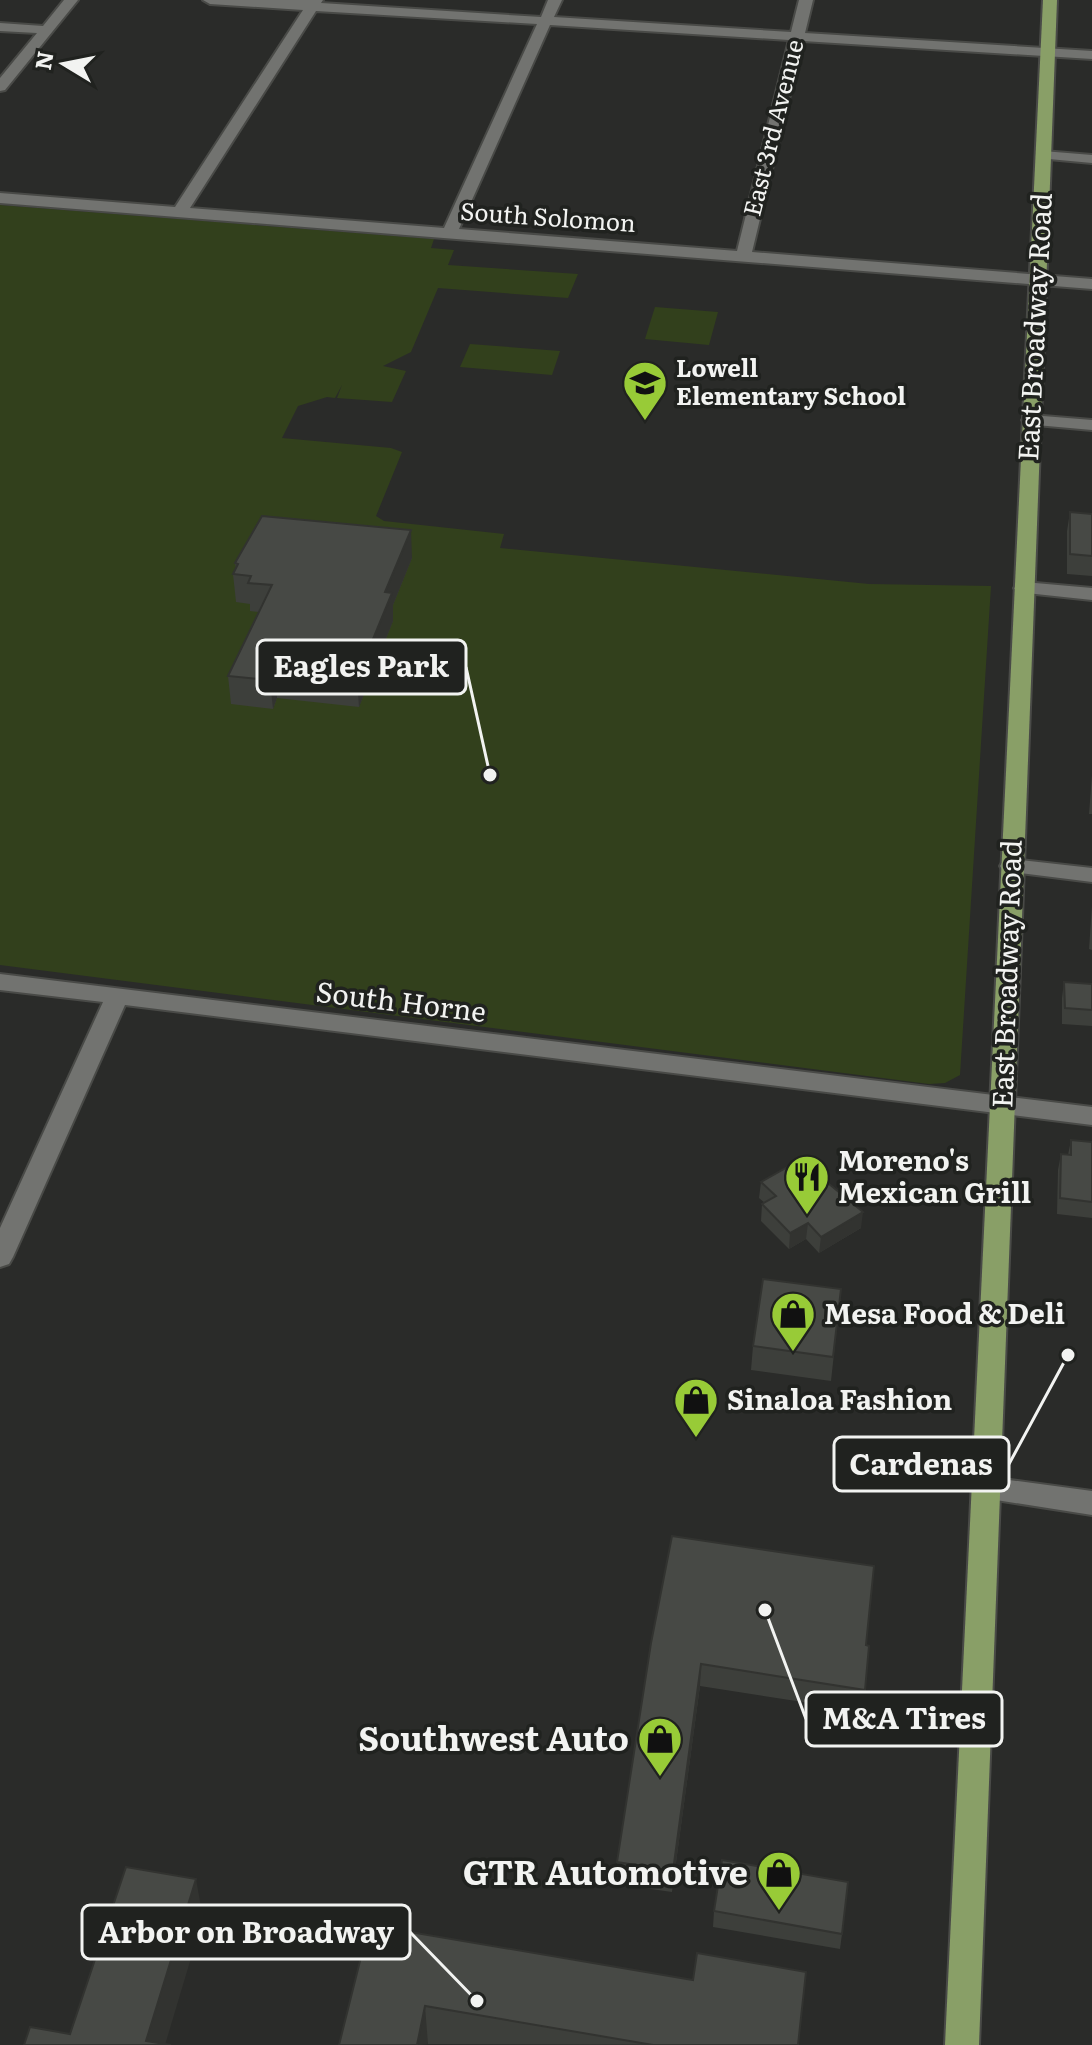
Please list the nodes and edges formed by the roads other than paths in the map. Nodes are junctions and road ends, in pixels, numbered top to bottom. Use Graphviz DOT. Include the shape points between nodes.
graph roads {
  1 [pos="71,0"];
  2 [pos="210,0"];
  3 [pos="555,0"];
  4 [pos="806,0"];
  5 [pos="1050,0"];
  6 [pos="313,3"];
  7 [pos="546,20"];
  8 [pos="0,27"];
  9 [pos="47,30"];
  10 [pos="797,35"];
  11 [pos="1048,52"];
  12 [pos="1092,55"];
  13 [pos="0,87"];
  14 [pos="1043,155"];
  15 [pos="1092,159"];
  16 [pos="0,198"];
  17 [pos="179,213"];
  18 [pos="449,234"];
  19 [pos="743,257"];
  20 [pos="1037,280"];
  21 [pos="1092,284"];
  22 [pos="1031,420"];
  23 [pos="1092,425"];
  24 [pos="1024,588"];
  25 [pos="1092,594"];
  26 [pos="1011,866"];
  27 [pos="1092,875"];
  28 [pos="0,982"];
  29 [pos="117,997"];
  30 [pos="1001,1105"];
  31 [pos="1092,1116"];
  32 [pos="0,1257"];
  33 [pos="987,1489"];
  34 [pos="1092,1503"];
  35 [pos="962,2045"];
  1 -- 9 [label="street"];
  2 -- 6 [label="street"];
  3 -- 7 [label="street"];
  4 -- 10 [label="street, East 3rd Avenue"];
  5 -- 11 [label="main road, East Broadway Road"];
  6 -- 7 [label="street"];
  6 -- 17 [label="street"];
  7 -- 10 [label="street"];
  7 -- 18 [label="street"];
  8 -- 9 [label="street"];
  9 -- 13 [label="street"];
  10 -- 11 [label="street"];
  10 -- 19 [label="street, East 3rd Avenue"];
  11 -- 12 [label="street"];
  11 -- 14 [label="main road, East Broadway Road"];
  14 -- 15 [label="street"];
  14 -- 20 [label="main road, East Broadway Road"];
  16 -- 17 [label="street, South Solomon"];
  17 -- 18 [label="street, South Solomon"];
  18 -- 19 [label="street, South Solomon"];
  19 -- 20 [label="street, South Solomon"];
  20 -- 21 [label="street, South Solomon"];
  20 -- 22 [label="main road, East Broadway Road"];
  22 -- 23 [label="street"];
  22 -- 24 [label="main road, East Broadway Road"];
  24 -- 25 [label="street"];
  24 -- 26 [label="main road, East Broadway Road"];
  26 -- 27 [label="street"];
  26 -- 30 [label="main road, East Broadway Road"];
  28 -- 29 [label="street, South Horne"];
  29 -- 30 [label="street, South Horne"];
  29 -- 32 [label="street"];
  30 -- 31 [label="street"];
  30 -- 33 [label="main road, East Broadway Road"];
  33 -- 34 [label="street"];
  33 -- 35 [label="main road, East Broadway Road"];
}
